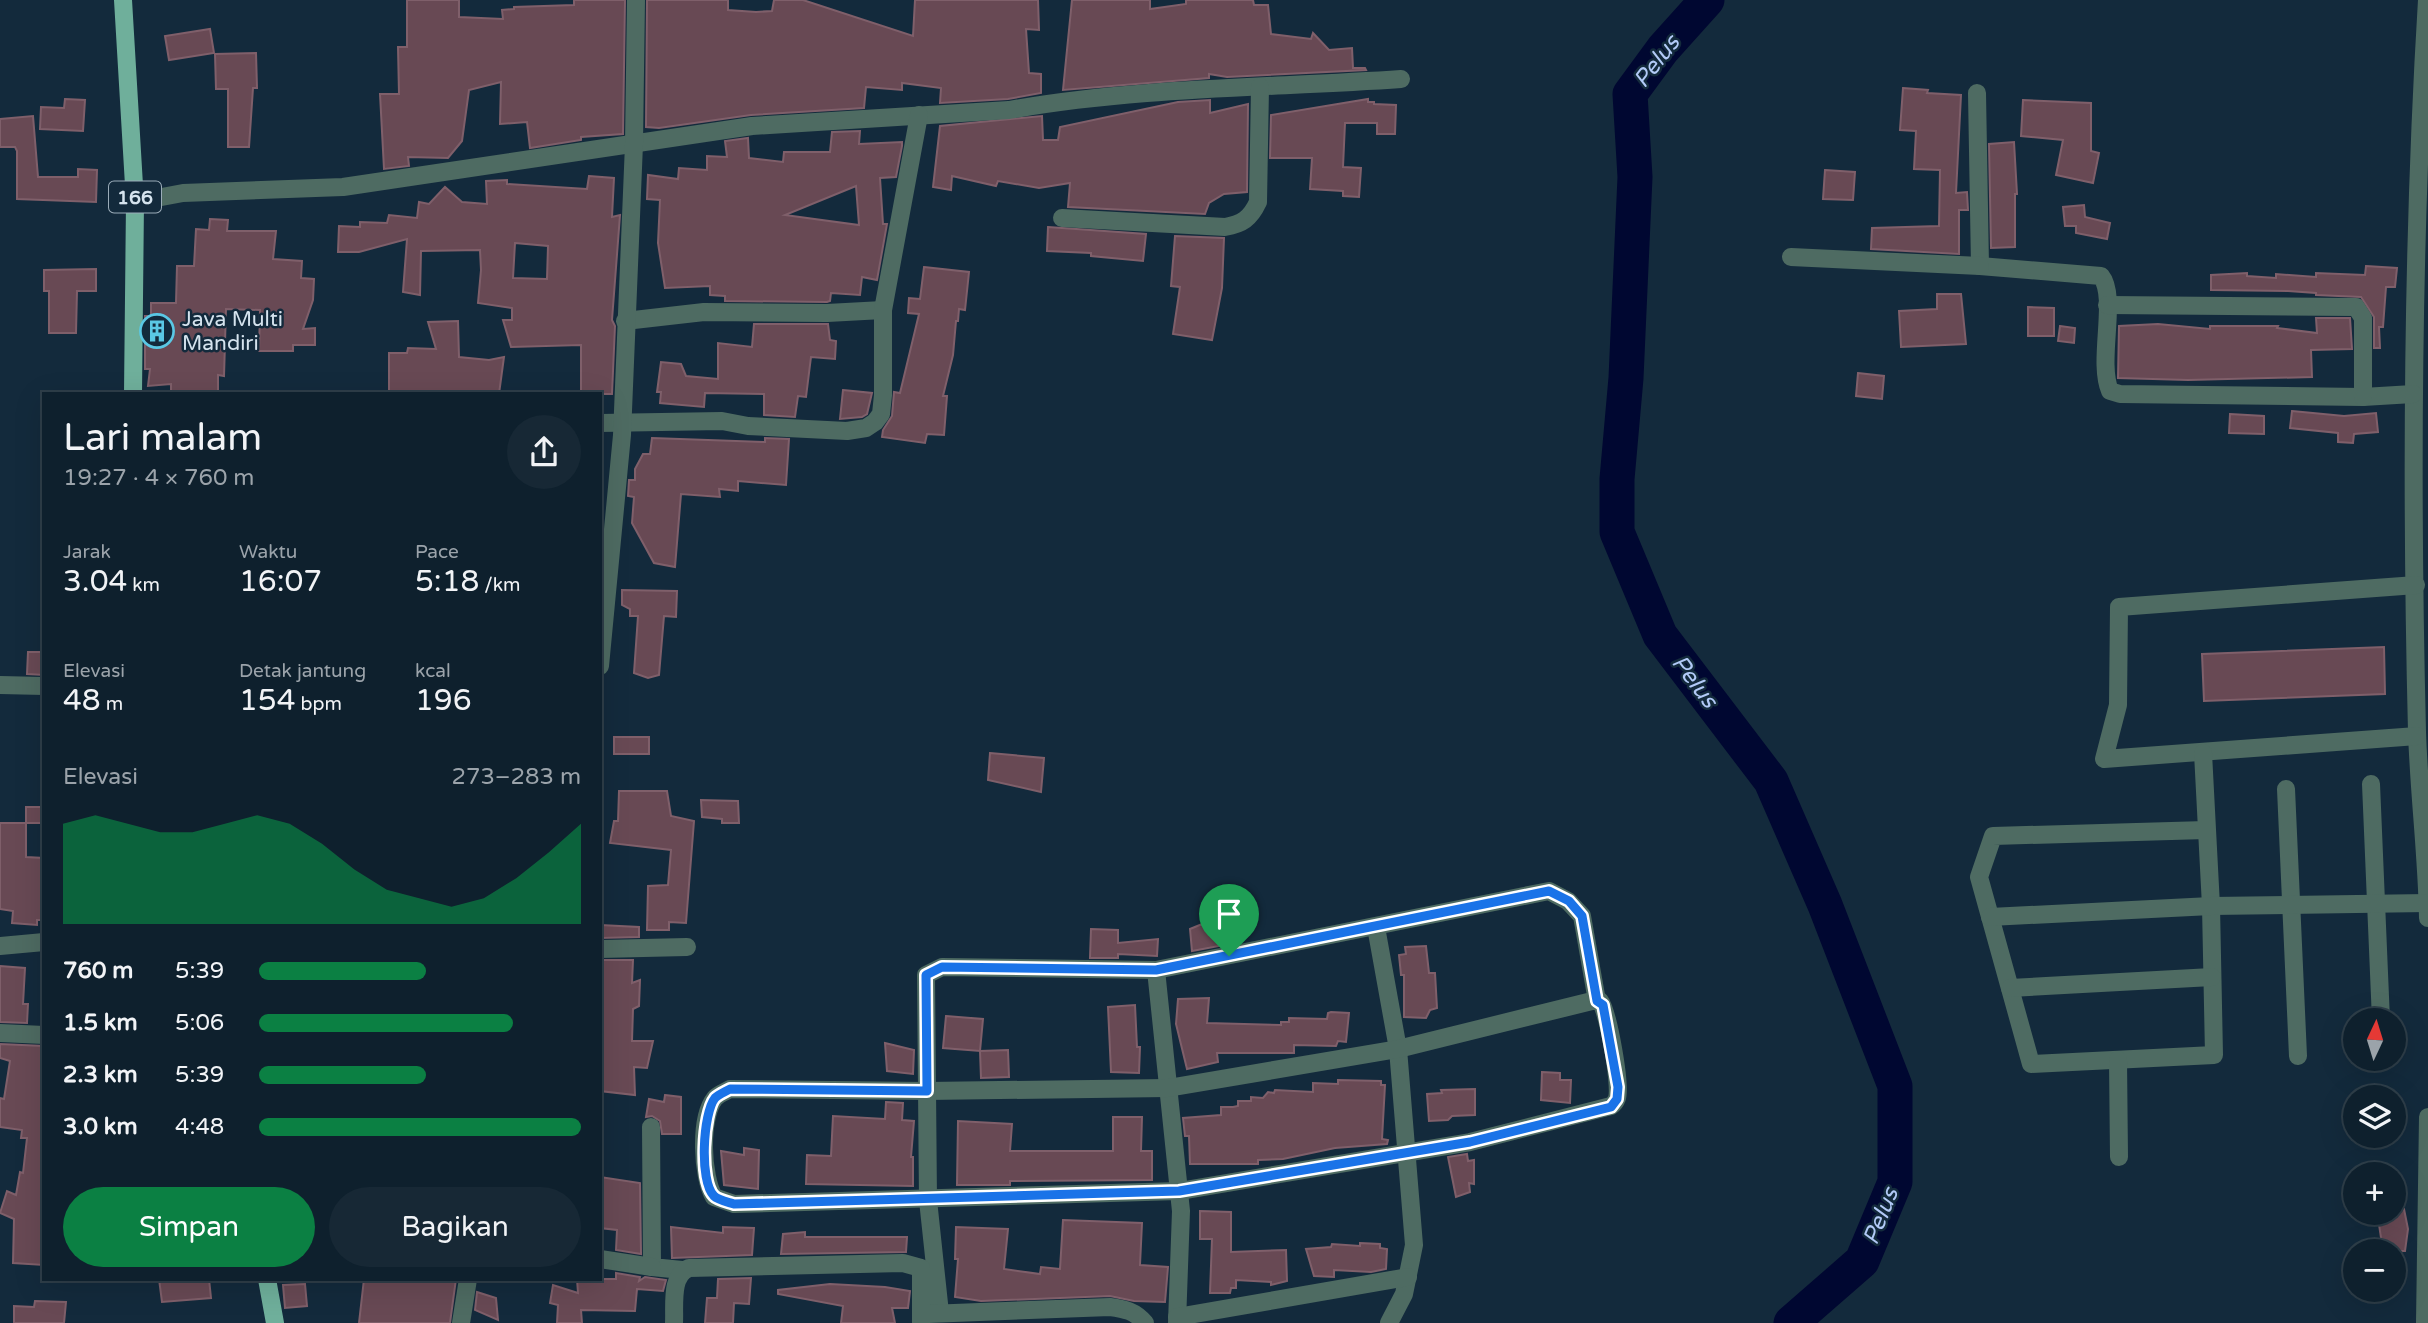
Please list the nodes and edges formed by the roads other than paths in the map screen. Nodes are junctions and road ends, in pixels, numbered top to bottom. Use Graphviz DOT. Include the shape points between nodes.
graph roads {
  1 [pos="122,0"];
  2 [pos="636,0"];
  3 [pos="2427,0"];
  4 [pos="1402,79"];
  5 [pos="1260,87"];
  6 [pos="1977,93"];
  7 [pos="2424,95"];
  8 [pos="919,115"];
  9 [pos="634,144"];
  10 [pos="135,202"];
  11 [pos="1062,218"];
  12 [pos="1791,257"];
  13 [pos="1980,266"];
  14 [pos="2107,305"];
  15 [pos="883,310"];
  16 [pos="625,321"];
  17 [pos="133,392"];
  18 [pos="2413,394"];
  19 [pos="2363,397"];
  20 [pos="602,422"];
  21 [pos="623,423"];
  22 [pos="2416,585"];
  23 [pos="602,645"];
  24 [pos="0,685"];
  25 [pos="42,686"];
  26 [pos="2417,736"];
  27 [pos="2203,753"];
  28 [pos="2424,766"];
  29 [pos="2371,784"];
  30 [pos="2286,789"];
  31 [pos="2206,830"];
  32 [pos="2428,903"];
  33 [pos="2376,904"];
  34 [pos="2291,905"];
  35 [pos="2210,906"];
  36 [pos="1990,917"];
  37 [pos="2428,918"];
  38 [pos="1376,927"];
  39 [pos="42,942"];
  40 [pos="0,946"];
  41 [pos="687,947"];
  42 [pos="602,949"];
  43 [pos="1156,970"];
  44 [pos="2212,977"];
  45 [pos="2010,988"];
  46 [pos="1597,1001"];
  47 [pos="2380,1008"];
  48 [pos="0,1033"];
  49 [pos="42,1035"];
  50 [pos="1398,1049"];
  51 [pos="2298,1056"];
  52 [pos="2118,1060"];
  53 [pos="1168,1088"];
  54 [pos="927,1091"];
  55 [pos="2428,1117"];
  56 [pos="651,1127"];
  57 [pos="1408,1152"];
  58 [pos="2119,1157"];
  59 [pos="1179,1191"];
  60 [pos="928,1200"];
  61 [pos="602,1259"];
  62 [pos="652,1267"];
  63 [pos="682,1270"];
  64 [pos="1408,1277"];
  65 [pos="267,1281"];
  66 [pos="468,1281"];
  67 [pos="940,1314"];
  68 [pos="921,1319"];
  69 [pos="1177,1320"];
  70 [pos="275,1323"];
  71 [pos="461,1323"];
  72 [pos="674,1323"];
  73 [pos="1145,1323"];
  74 [pos="1389,1323"];
  75 [pos="2425,1323"];
  1 -- 10 [label="main road, 166"];
  2 -- 9 [label="street"];
  3 -- 7 [label="street"];
  4 -- 5 [label="street"];
  5 -- 8 [label="street" via="1195,88 1009,110"];
  5 -- 11 [label="street" via="1258,202 1248,219 1224,227"];
  6 -- 13 [label="street"];
  7 -- 18 [label="street"];
  8 -- 9 [label="street" via="752,126"];
  8 -- 15 [label="street"];
  9 -- 10 [label="street" via="343,187 183,193"];
  9 -- 16 [label="street"];
  10 -- 17 [label="main road, 166"];
  12 -- 13 [label="street"];
  13 -- 14 [label="street" via="2101,276"];
  14 -- 19 [label="street" via="2105,376 2113,393"];
  14 -- 19 [label="street" via="2356,307 2363,318"];
  15 -- 16 [label="street" via="704,312"];
  15 -- 21 [label="street" via="881,414 866,428 748,426 722,421"];
  16 -- 21 [label="street"];
  18 -- 19 [label="street"];
  18 -- 22 [label="street"];
  20 -- 21 [label="street"];
  21 -- 23 [label="street"];
  22 -- 26 [label="street"];
  22 -- 27 [label="street" via="2119,607 2118,705 2104,759"];
  24 -- 25 [label="street"];
  26 -- 27 [label="street"];
  26 -- 28 [label="street"];
  27 -- 31 [label="street"];
  28 -- 32 [label="street"];
  29 -- 33 [label="street"];
  30 -- 34 [label="street"];
  31 -- 35 [label="street"];
  31 -- 36 [label="street" via="1993,836 1979,877"];
  32 -- 33 [label="street"];
  32 -- 37 [label="street"];
  33 -- 34 [label="street"];
  33 -- 47 [label="street"];
  34 -- 35 [label="street"];
  34 -- 51 [label="street"];
  35 -- 36 [label="street"];
  35 -- 44 [label="street"];
  36 -- 45 [label="street"];
  38 -- 43 [label="street"];
  38 -- 46 [label="street" via="1549,891 1569,901 1582,916"];
  38 -- 50 [label="street"];
  39 -- 40 [label="street"];
  41 -- 42 [label="street"];
  43 -- 53 [label="street"];
  43 -- 54 [label="street" via="942,967 930,971 926,975"];
  44 -- 45 [label="street"];
  44 -- 52 [label="street" via="2214,1055"];
  45 -- 52 [label="street" via="2031,1064"];
  46 -- 50 [label="street"];
  46 -- 57 [label="street" via="1603,1005 1618,1087 1611,1107 1470,1142"];
  48 -- 49 [label="street"];
  50 -- 53 [label="street"];
  50 -- 57 [label="street"];
  52 -- 58 [label="street"];
  53 -- 54 [label="street"];
  53 -- 59 [label="street"];
  54 -- 60 [label="street"];
  54 -- 60 [label="street" via="730,1089 716,1096 710,1107 705,1136 708,1186 715,1197 734,1204"];
  55 -- 75 [label="street"];
  56 -- 62 [label="street"];
  57 -- 59 [label="street"];
  57 -- 64 [label="street" via="1414,1245"];
  59 -- 60 [label="street"];
  59 -- 69 [label="street"];
  60 -- 67 [label="street"];
  61 -- 62 [label="street"];
  62 -- 63 [label="street"];
  63 -- 68 [label="street" via="916,1265 922,1277"];
  63 -- 72 [label="street" via="677,1278"];
  64 -- 69 [label="street"];
  64 -- 74 [label="street"];
  65 -- 70 [label="main road"];
  66 -- 71 [label="street"];
  67 -- 68 [label="street"];
  67 -- 73 [label="street" via="1114,1307 1139,1315"];
}
